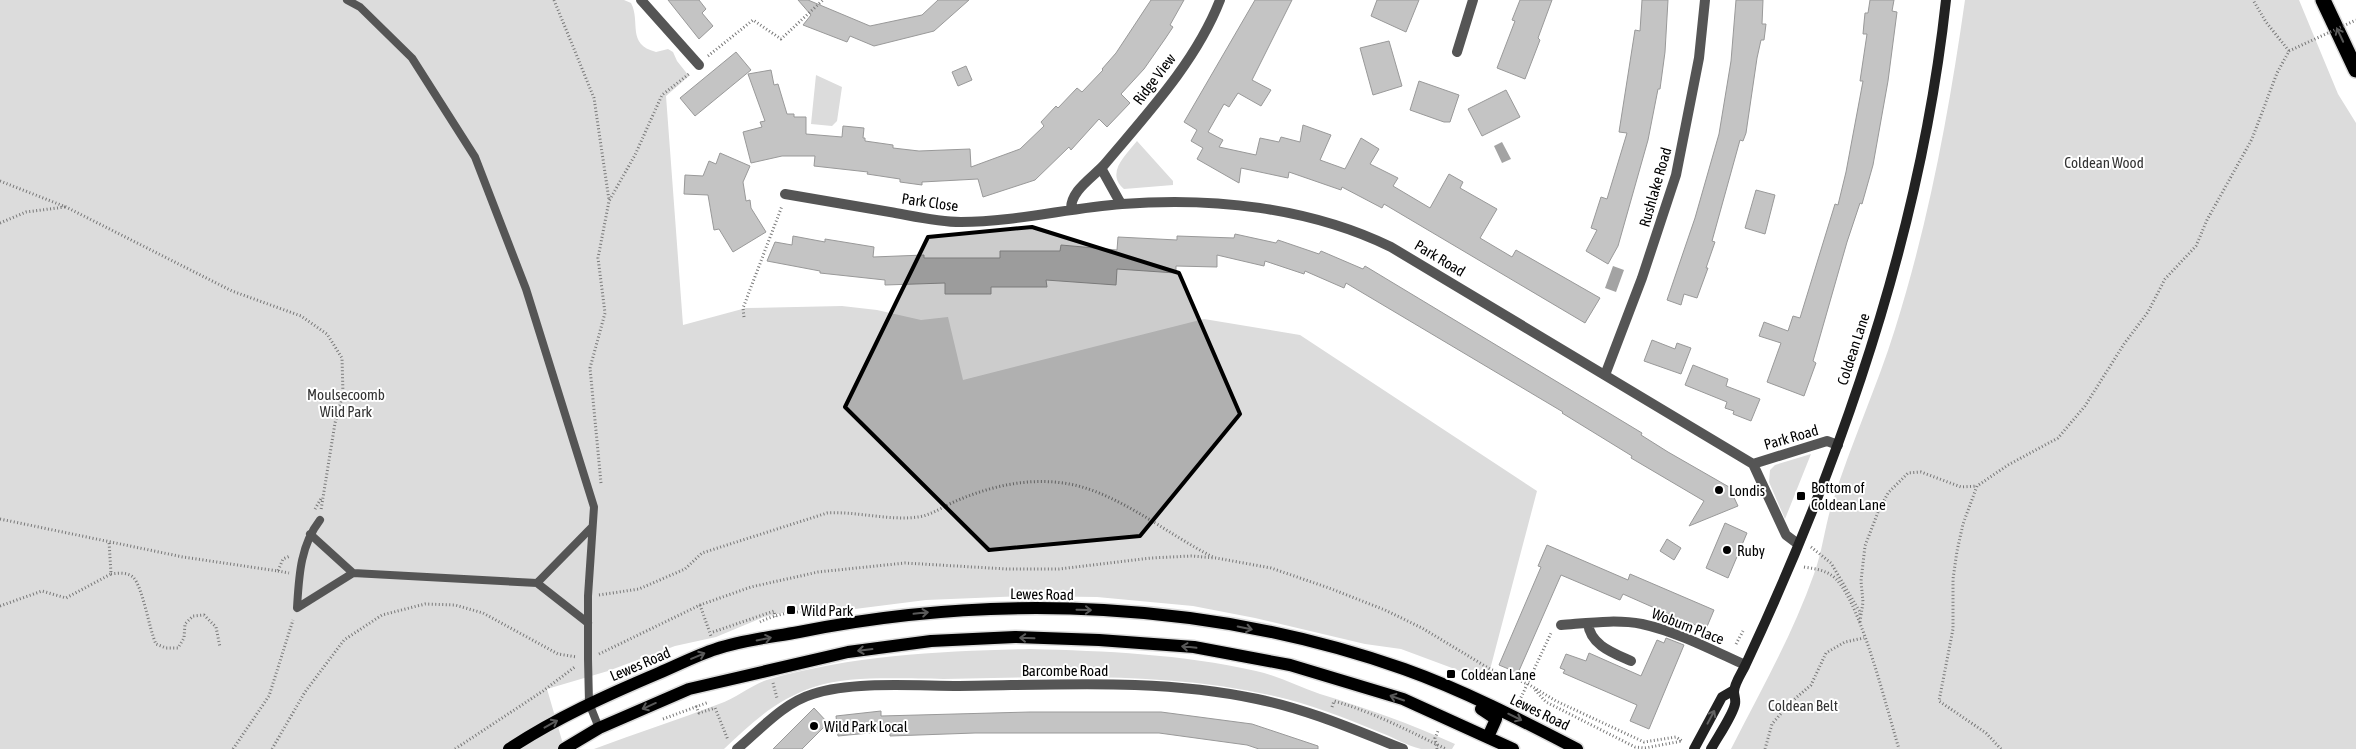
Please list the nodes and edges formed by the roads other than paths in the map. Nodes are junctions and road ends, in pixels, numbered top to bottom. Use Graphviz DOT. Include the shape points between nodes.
graph roads {
  1 [pos="347,0"];
  2 [pos="641,0"];
  3 [pos="1220,0"];
  4 [pos="1473,0"];
  5 [pos="1704,0"];
  6 [pos="1946,0"];
  7 [pos="2323,0"];
  8 [pos="1457,52"];
  9 [pos="699,66"];
  10 [pos="2356,70"];
  11 [pos="1101,168"];
  12 [pos="786,194"];
  13 [pos="1121,204"];
  14 [pos="1071,210"];
  15 [pos="1604,375"];
  16 [pos="1838,445"];
  17 [pos="1753,464"];
  18 [pos="320,520"];
  19 [pos="592,527"];
  20 [pos="310,534"];
  21 [pos="1799,541"];
  22 [pos="353,573"];
  23 [pos="537,583"];
  24 [pos="588,623"];
  25 [pos="1588,623"];
  26 [pos="1561,625"];
  27 [pos="1631,661"];
  28 [pos="1745,666"];
  29 [pos="1406,670"];
  30 [pos="1734,690"];
  31 [pos="589,703"];
  32 [pos="600,728"];
  33 [pos="1496,742"];
  34 [pos="733,746"];
  35 [pos="509,749"];
  36 [pos="564,749"];
  37 [pos="1403,749"];
  38 [pos="1513,749"];
  39 [pos="1577,749"];
  40 [pos="1694,749"];
  41 [pos="1711,749"];
  1 -- 19 [label="lane" via="360,7 412,58 476,156 526,289 594,507"];
  2 -- 9 [label="street"];
  3 -- 11 [label="street, Ridge View" via="1176,78"];
  4 -- 8 [label="street"];
  5 -- 15 [label="street, Rushlake Road" via="1697,67 1676,175 1642,278"];
  6 -- 16 [label="street, Coldean Lane" via="1937,68 1903,231"];
  10 -- 7 [label="highway, one-way"];
  11 -- 13 [label="street"];
  11 -- 14 [label="street, Ridge View" via="1072,198"];
  12 -- 14 [label="street, Park Close" via="959,222"];
  13 -- 14 [label="street, Park Road"];
  13 -- 15 [label="street, Park Road" via="1192,201 1260,208 1369,236 1391,246"];
  15 -- 17 [label="street, Park Road"];
  16 -- 17 [label="street, Park Road" via="1827,441"];
  16 -- 21 [label="street, Coldean Lane"];
  17 -- 21 [label="street, Park Road" via="1786,535"];
  18 -- 20 [label="lane"];
  19 -- 23 [label="lane"];
  19 -- 24 [label="lane"];
  20 -- 22 [label="lane"];
  20 -- 22 [label="lane" via="302,555 297,608"];
  21 -- 28 [label="street, Coldean Lane"];
  22 -- 23 [label="lane"];
  23 -- 24 [label="lane"];
  24 -- 31 [label="lane"];
  25 -- 26 [label="street, Woburn Place"];
  25 -- 27 [label="street" via="1591,634 1602,646"];
  25 -- 28 [label="street, Woburn Place" via="1623,622 1660,629"];
  28 -- 30 [label="street, Coldean Lane"];
  31 -- 29 [label="main road, Lewes Road, one-way" via="716,648 843,623 928,612 1100,611 1200,619 1296,638"];
  29 -- 33 [label="main road" via="1496,718"];
  29 -- 39 [label="main road, Lewes Road, one-way" via="1512,715"];
  40 -- 30 [label="street, Coldean Lane, one-way" via="1722,697"];
  30 -- 41 [label="street, Coldean Lane" via="1735,704"];
  31 -- 32 [label="lane"];
  35 -- 31 [label="main road, Lewes Road, one-way"];
  33 -- 32 [label="main road, one-way" via="1403,700 1290,664 1194,647 1015,638 931,641 848,652 689,688"];
  32 -- 36 [label="main road"];
  33 -- 38 [label="main road"];
  34 -- 37 [label="street, Barcombe Road" via="794,702 813,694 885,686 1135,686 1220,692 1258,699 1328,720"];
}
